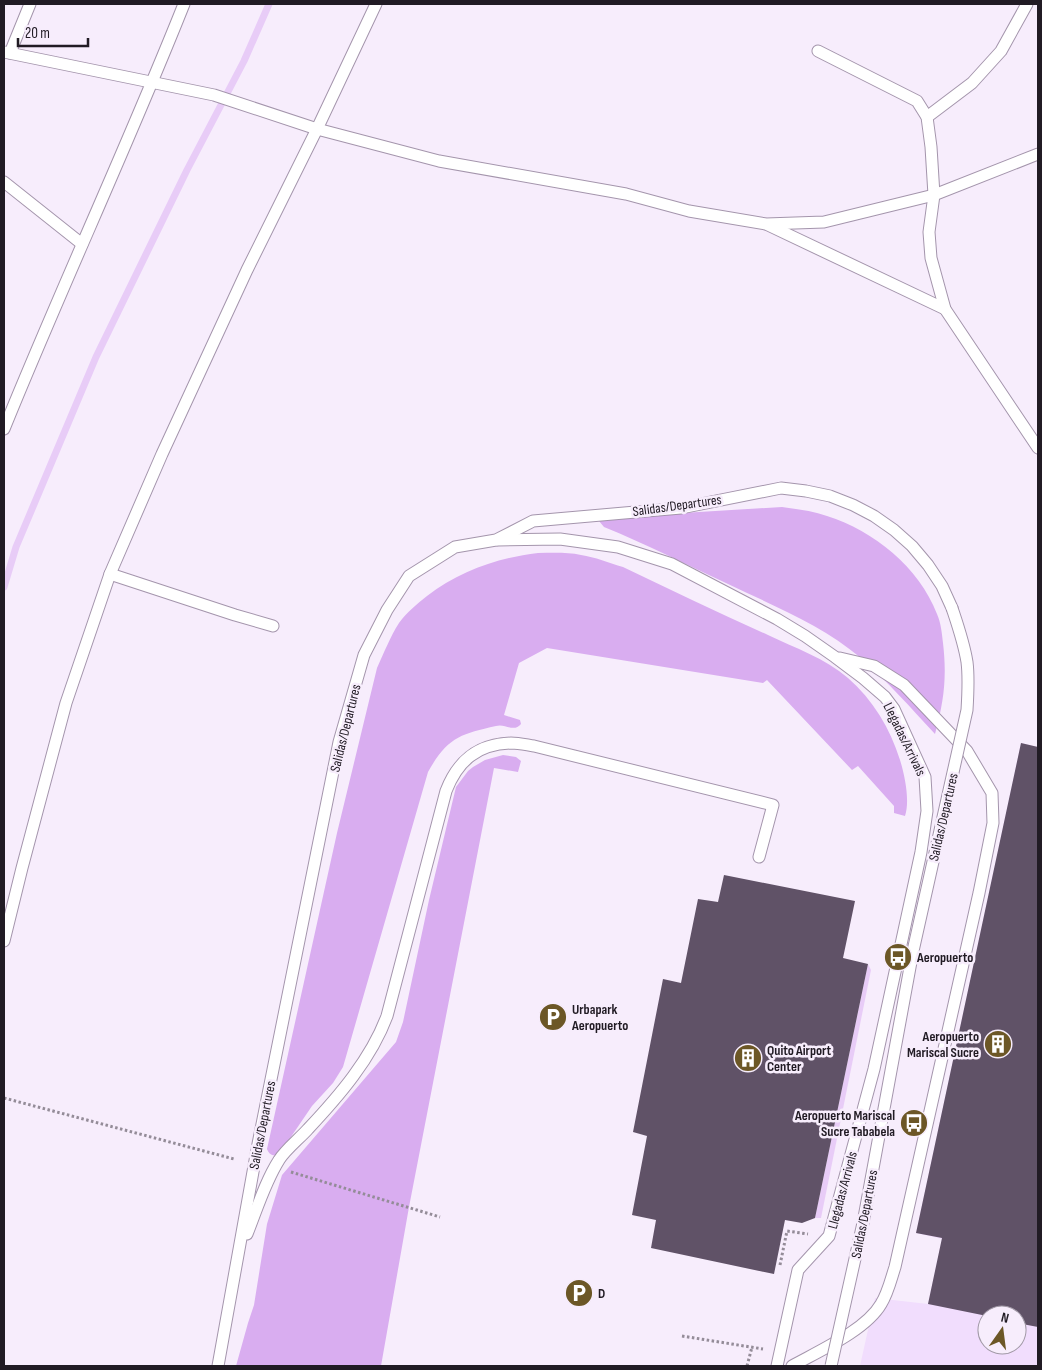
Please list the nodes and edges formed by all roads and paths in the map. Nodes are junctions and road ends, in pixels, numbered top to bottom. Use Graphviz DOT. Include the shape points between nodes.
graph roads {
  1 [pos="30,4"];
  2 [pos="184,4"];
  3 [pos="376,4"];
  4 [pos="1026,4"];
  5 [pos="818,51"];
  6 [pos="7,53"];
  7 [pos="152,83"];
  8 [pos="927,118"];
  9 [pos="317,130"];
  10 [pos="1038,154"];
  11 [pos="4,182"];
  12 [pos="934,195"];
  13 [pos="766,224"];
  14 [pos="82,244"];
  15 [pos="945,309"];
  16 [pos="4,429"];
  17 [pos="1038,448"];
  18 [pos="496,540"];
  19 [pos="110,574"];
  20 [pos="273,626"];
  21 [pos="836,657"];
  22 [pos="759,857"];
  23 [pos="4,940"];
  24 [pos="4,1098"];
  25 [pos="234,1159"];
  26 [pos="291,1172"];
  27 [pos="440,1217"];
  28 [pos="238,1256"];
  29 [pos="682,1336"];
  30 [pos="752,1347"];
  31 [pos="763,1349"];
  32 [pos="218,1366"];
  33 [pos="747,1366"];
  34 [pos="777,1366"];
  35 [pos="792,1366"];
  36 [pos="831,1366"];
  1 -- 6 [label="lane"];
  2 -- 7 [label="lane"];
  3 -- 9 [label="lane"];
  4 -- 8 [label="lane" via="1001,50 972,83"];
  5 -- 8 [label="lane" via="917,101"];
  6 -- 7 [label="lane"];
  7 -- 9 [label="lane" via="214,95"];
  7 -- 14 [label="lane"];
  8 -- 12 [label="lane"];
  9 -- 13 [label="lane" via="439,161 626,194 689,211"];
  9 -- 19 [label="lane" via="247,270"];
  10 -- 12 [label="lane"];
  11 -- 14 [label="lane"];
  12 -- 13 [label="lane" via="824,222"];
  12 -- 15 [label="lane" via="929,232 930,258"];
  13 -- 15 [label="lane"];
  14 -- 16 [label="lane"];
  15 -- 17 [label="lane"];
  18 -- 21 [label="lane, Llegadas/Arrivals" via="584,542 618,547 672,564 776,619"];
  18 -- 28 [label="lane, Salidas/Departures" via="455,547 409,576 387,610 364,656 339,742"];
  18 -- 36 [label="lane, Salidas/Departures, bridge" via="533,521 681,508 781,488 806,491 853,505 894,530 928,565 952,608 967,663 967,710 913,951 863,1223"];
  19 -- 20 [label="lane"];
  19 -- 23 [label="lane" via="66,703"];
  21 -- 34 [label="lane, Llegadas/Arrivals" via="885,697 894,709 925,777 927,812 874,1069 829,1236 798,1270"];
  21 -- 35 [label="lane" via="874,666 904,685 940,722 967,752 992,793 993,823 895,1267 882,1303 870,1319 840,1340"];
  22 -- 28 [label="lane" via="773,805 534,746 512,743 481,749 469,756 451,777 446,791 382,1030 333,1101 280,1158"];
  24 -- 25 [label="path"];
  26 -- 27 [label="path"];
  28 -- 32 [label="lane, Salidas/Departures"];
  29 -- 30 [label="path"];
  30 -- 31 [label="path"];
  30 -- 33 [label="path"];
}
